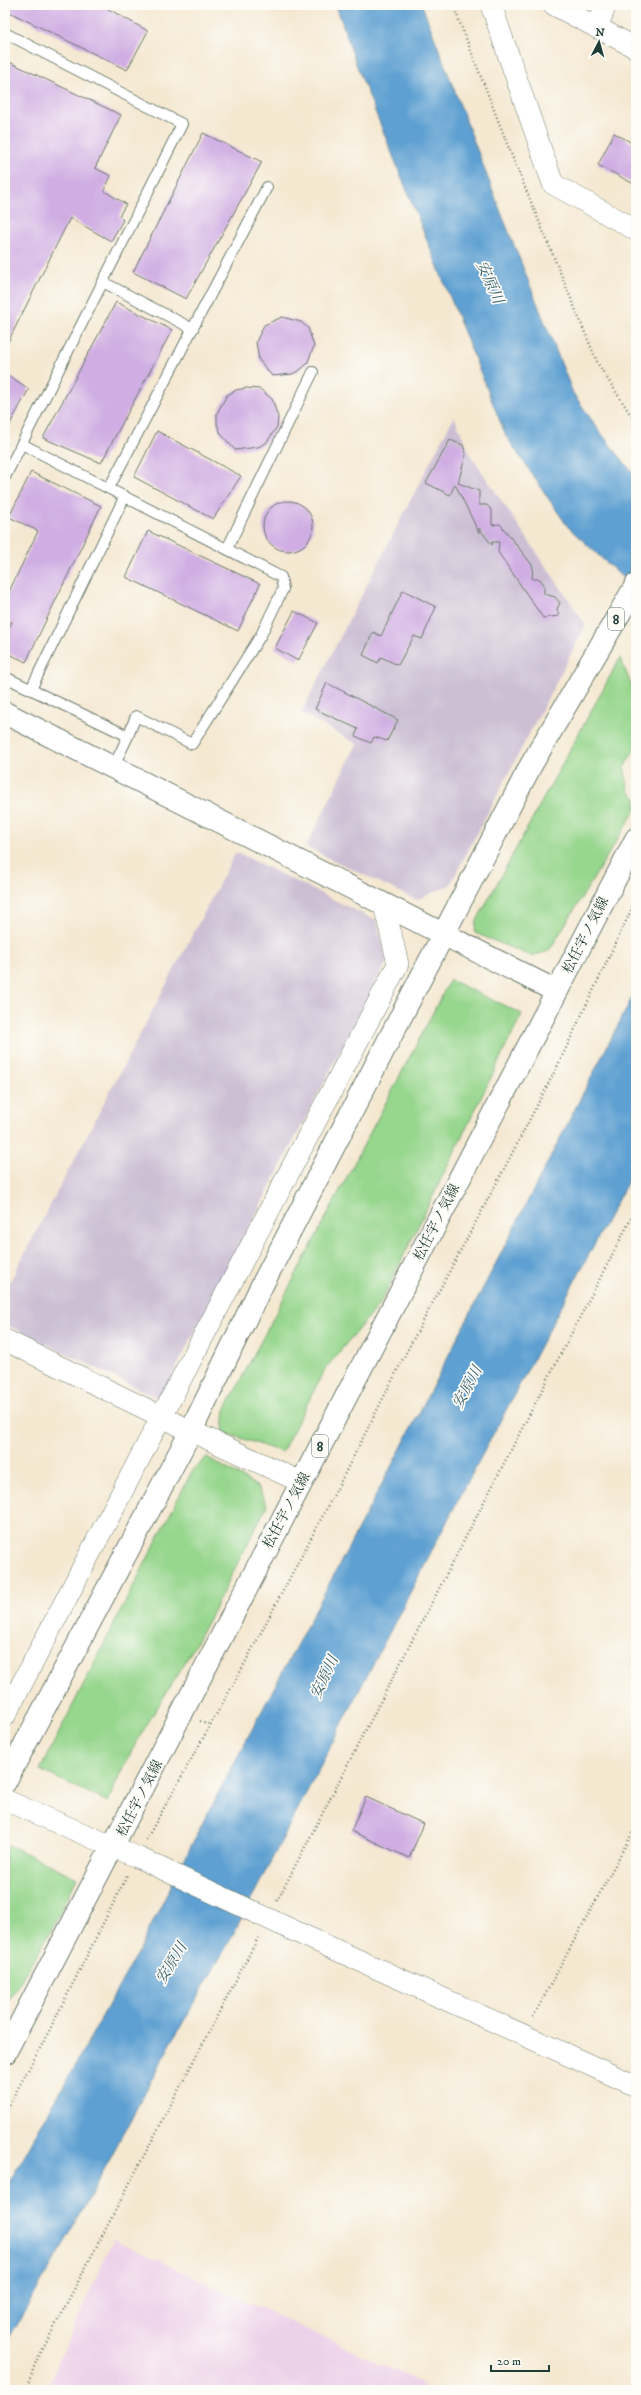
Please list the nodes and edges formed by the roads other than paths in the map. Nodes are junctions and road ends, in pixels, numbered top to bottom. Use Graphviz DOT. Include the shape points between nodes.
graph roads {
  1 [pos="491,5"];
  2 [pos="554,5"];
  3 [pos="606,5"];
  4 [pos="597,28"];
  5 [pos="5,33"];
  6 [pos="636,48"];
  7 [pos="268,187"];
  8 [pos="636,230"];
  9 [pos="103,282"];
  10 [pos="194,328"];
  11 [pos="313,372"];
  12 [pos="22,444"];
  13 [pos="5,477"];
  14 [pos="109,488"];
  15 [pos="125,496"];
  16 [pos="227,549"];
  17 [pos="636,585"];
  18 [pos="5,677"];
  19 [pos="31,689"];
  20 [pos="5,713"];
  21 [pos="128,736"];
  22 [pos="113,768"];
  23 [pos="636,839"];
  24 [pos="384,905"];
  25 [pos="443,935"];
  26 [pos="556,991"];
  27 [pos="5,1340"];
  28 [pos="160,1416"];
  29 [pos="191,1431"];
  30 [pos="301,1482"];
  31 [pos="5,1716"];
  32 [pos="5,1782"];
  33 [pos="5,1800"];
  34 [pos="114,1847"];
  35 [pos="5,2053"];
  36 [pos="636,2086"];
  1 -- 8 [label="street" via="553,184"];
  2 -- 4 [label="street"];
  3 -- 4 [label="street"];
  4 -- 6 [label="street"];
  5 -- 9 [label="lane" via="182,124"];
  7 -- 10 [label="lane"];
  9 -- 10 [label="lane"];
  9 -- 12 [label="lane"];
  10 -- 14 [label="lane"];
  11 -- 16 [label="lane"];
  12 -- 13 [label="lane"];
  12 -- 14 [label="lane"];
  14 -- 15 [label="lane"];
  15 -- 16 [label="lane"];
  15 -- 19 [label="lane"];
  16 -- 21 [label="lane" via="281,577 283,589 261,635 192,744 136,716"];
  17 -- 25 [label="main road, 8" via="531,766"];
  18 -- 19 [label="lane"];
  19 -- 21 [label="lane"];
  20 -- 22 [label="main road"];
  21 -- 22 [label="lane"];
  22 -- 24 [label="main road"];
  23 -- 26 [label="main road, 松任宇ノ気線 / 8"];
  24 -- 25 [label="main road"];
  24 -- 28 [label="street" via="398,964"];
  25 -- 26 [label="main road"];
  25 -- 29 [label="main road, 8" via="260,1289"];
  26 -- 30 [label="main road, 松任宇ノ気線 / 8"];
  27 -- 28 [label="street"];
  28 -- 29 [label="street"];
  28 -- 31 [label="street"];
  29 -- 30 [label="street"];
  29 -- 32 [label="main road, 8"];
  30 -- 34 [label="main road, 松任宇ノ気線 / 8"];
  33 -- 34 [label="street"];
  34 -- 35 [label="main road, 松任宇ノ気線 / 8"];
  34 -- 36 [label="street, bridge"];
}
